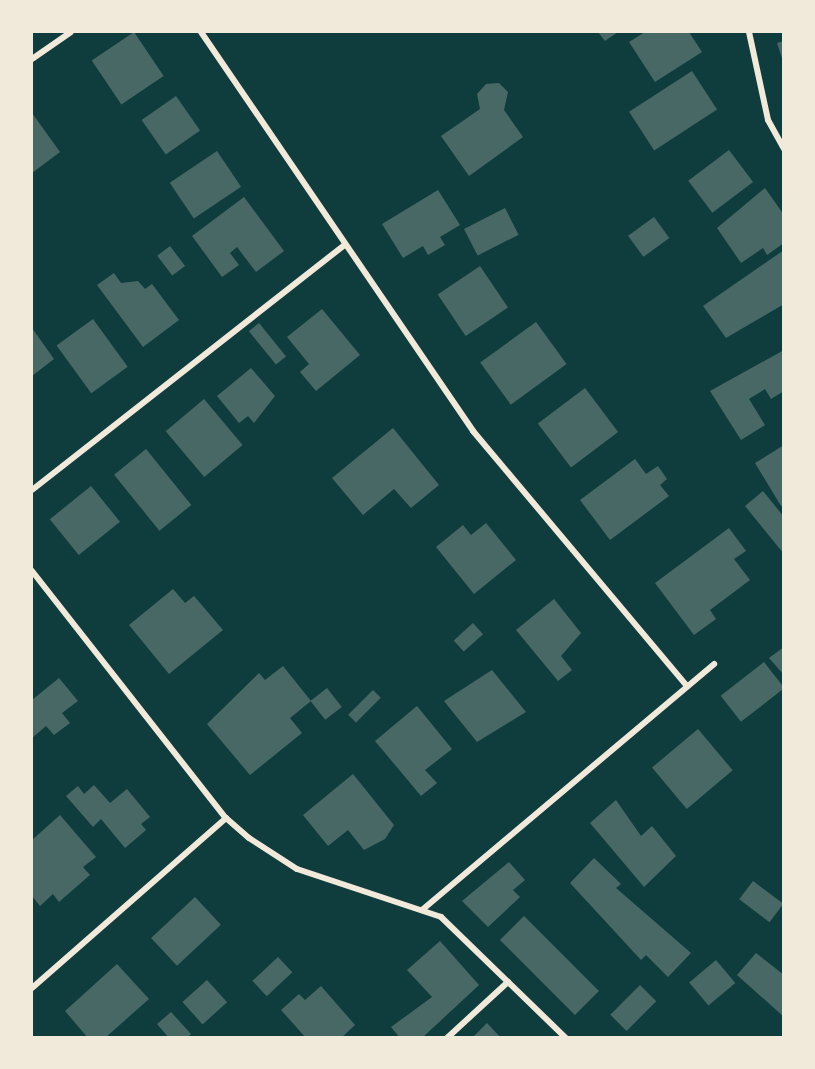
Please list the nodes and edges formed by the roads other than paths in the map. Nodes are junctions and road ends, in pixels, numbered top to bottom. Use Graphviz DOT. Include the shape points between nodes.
graph roads {
  1 [pos="71,32"];
  2 [pos="201,32"];
  3 [pos="749,32"];
  4 [pos="32,58"];
  5 [pos="783,149"];
  6 [pos="345,245"];
  7 [pos="32,490"];
  8 [pos="32,571"];
  9 [pos="714,664"];
  10 [pos="687,686"];
  11 [pos="226,818"];
  12 [pos="422,910"];
  13 [pos="508,982"];
  14 [pos="32,988"];
  15 [pos="447,1038"];
  16 [pos="566,1038"];
  1 -- 4 [label="street"];
  2 -- 6 [label="street"];
  3 -- 5 [label="street" via="768,120"];
  6 -- 7 [label="street"];
  6 -- 10 [label="street" via="473,431"];
  8 -- 11 [label="street"];
  9 -- 10 [label="street"];
  10 -- 12 [label="street"];
  11 -- 12 [label="street" via="297,869"];
  11 -- 14 [label="street"];
  12 -- 13 [label="street" via="441,917"];
  13 -- 15 [label="street"];
  13 -- 16 [label="street"];
}
